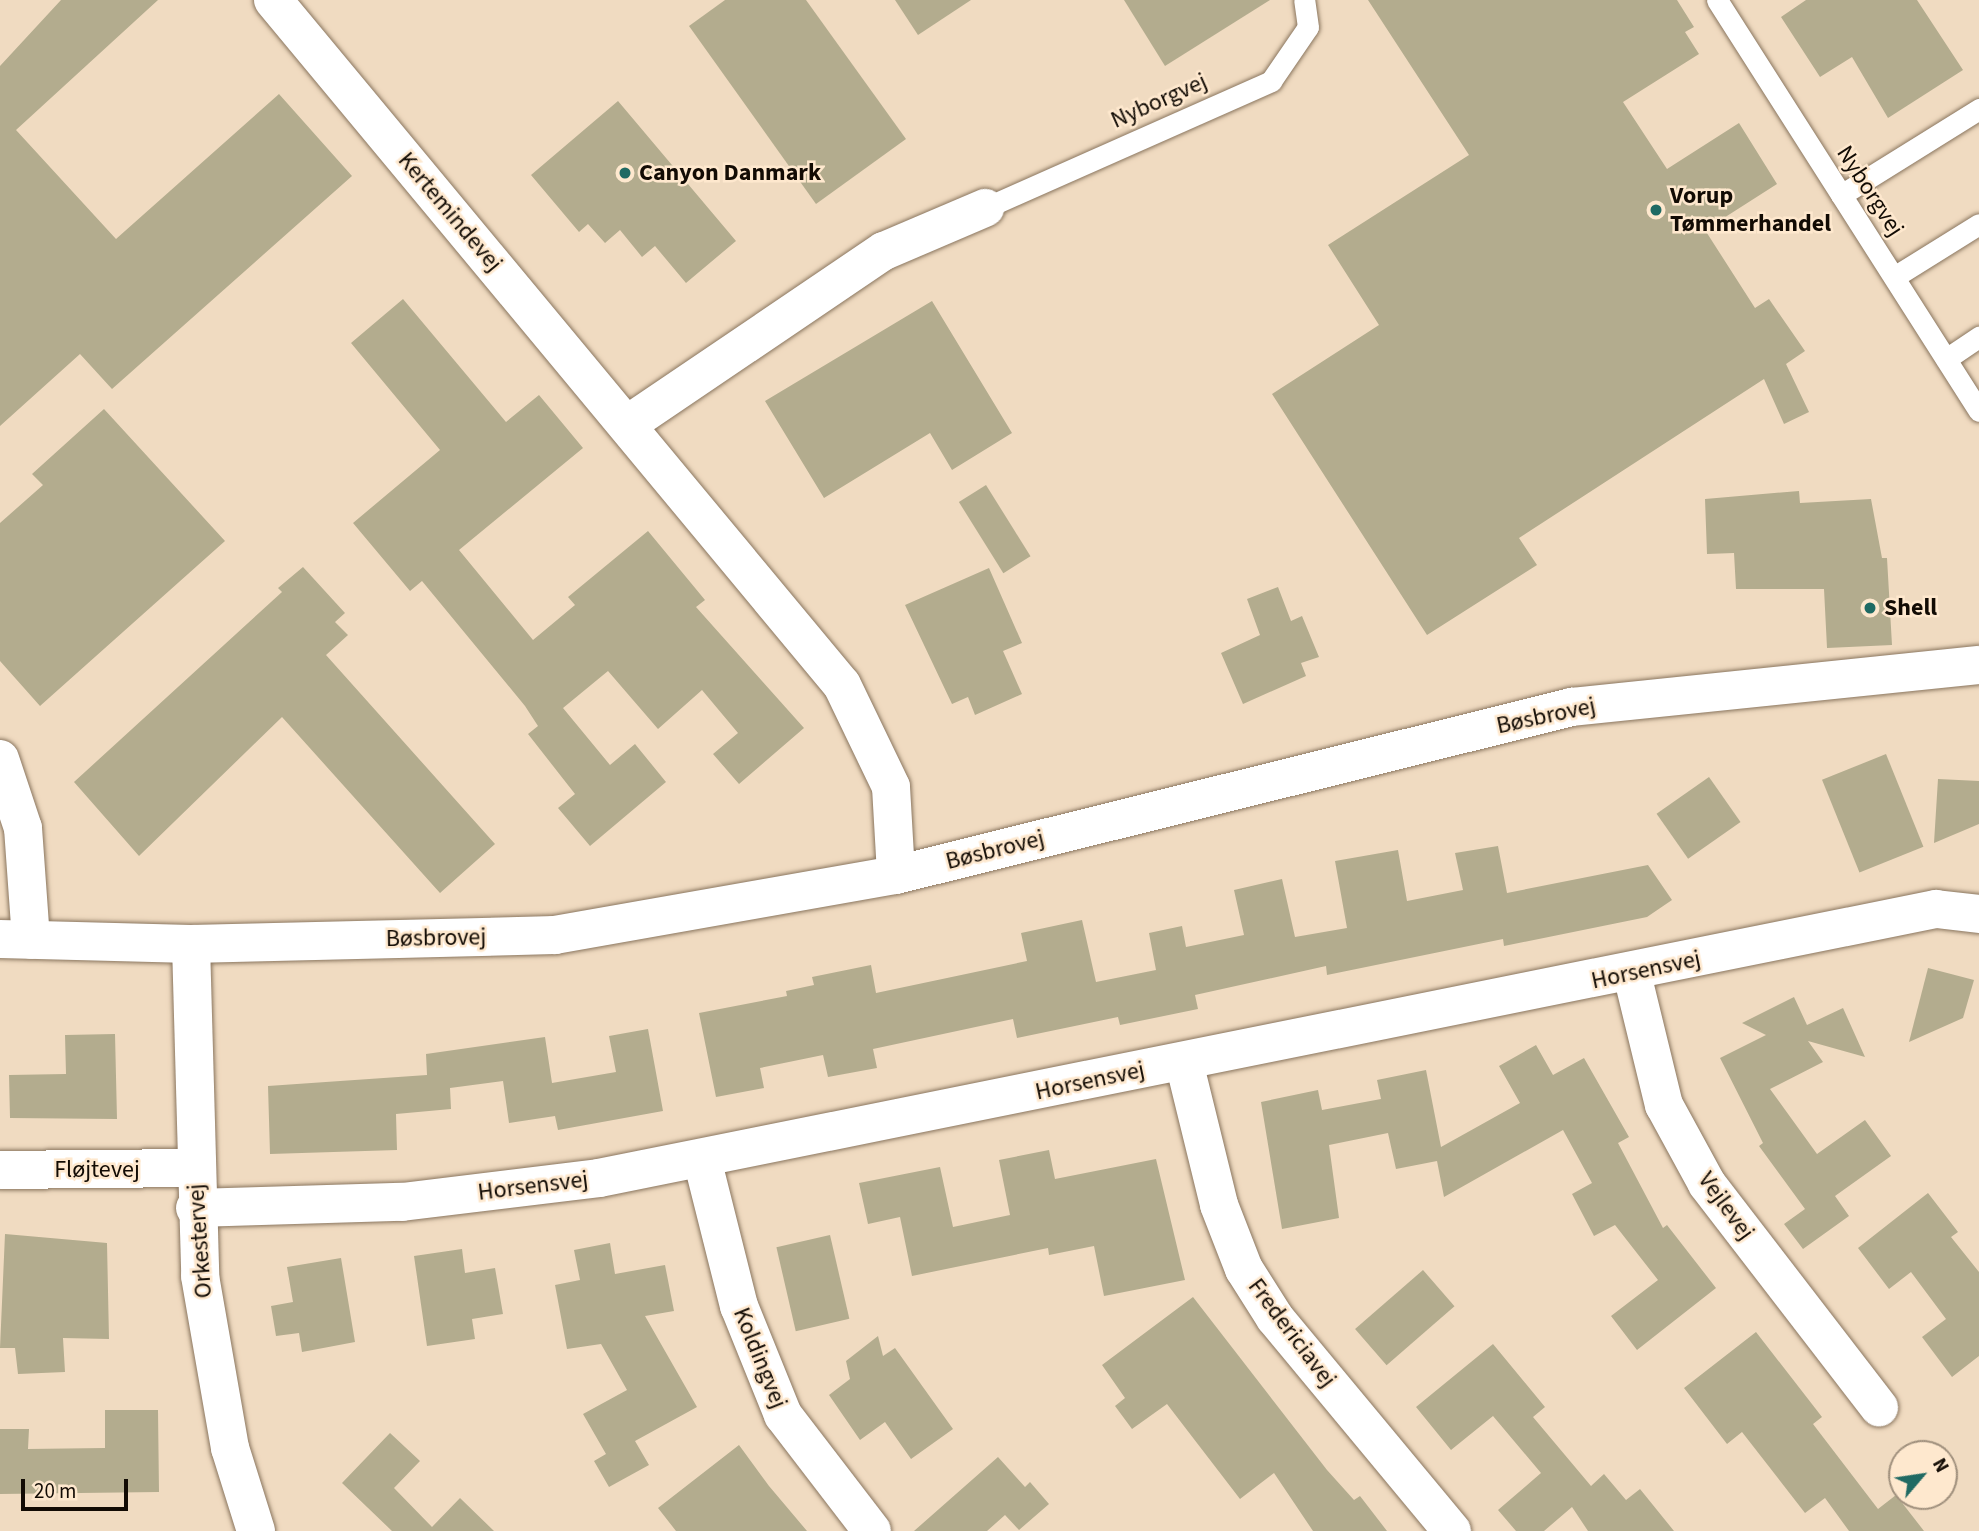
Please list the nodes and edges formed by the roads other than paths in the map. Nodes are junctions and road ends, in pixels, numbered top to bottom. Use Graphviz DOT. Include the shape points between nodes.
graph roads {
  1 [pos="273,0"];
  2 [pos="1304,0"];
  3 [pos="1726,3"];
  4 [pos="1979,109"];
  5 [pos="1841,195"];
  6 [pos="985,208"];
  7 [pos="1979,224"];
  8 [pos="1894,277"];
  9 [pos="1979,337"];
  10 [pos="1946,359"];
  11 [pos="1979,411"];
  12 [pos="628,424"];
  13 [pos="1979,665"];
  14 [pos="0,759"];
  15 [pos="896,875"];
  16 [pos="1979,915"];
  17 [pos="16,939"];
  18 [pos="191,944"];
  19 [pos="1632,974"];
  20 [pos="1184,1062"];
  21 [pos="702,1159"];
  22 [pos="195,1168"];
  23 [pos="0,1170"];
  24 [pos="194,1208"];
  25 [pos="1879,1407"];
  26 [pos="248,1529"];
  27 [pos="872,1531"];
  28 [pos="1452,1531"];
  1 -- 12 [label="street, Kertemindevej"];
  2 -- 6 [label="lane, Nyborgvej" via="1308,27 1270,80"];
  3 -- 5 [label="lane, Nyborgvej"];
  4 -- 5 [label="lane"];
  5 -- 8 [label="lane, Nyborgvej"];
  6 -- 12 [label="street" via="884,251"];
  7 -- 8 [label="lane"];
  8 -- 10 [label="lane, Nyborgvej"];
  9 -- 10 [label="lane"];
  10 -- 11 [label="lane, Nyborgvej"];
  12 -- 15 [label="street, Kertemindevej" via="842,685 891,787"];
  13 -- 15 [label="street, Bøsbrovej" via="1572,707"];
  14 -- 17 [label="street" via="23,828"];
  15 -- 18 [label="street, Bøsbrovej" via="555,935"];
  16 -- 19 [label="street, Horsensvej" via="1936,909"];
  17 -- 18 [label="street, Bøsbrovej"];
  18 -- 22 [label="street, Orkestervej"];
  19 -- 20 [label="street, Horsensvej"];
  19 -- 25 [label="street, Vejlevej" via="1664,1105 1707,1184"];
  20 -- 21 [label="street, Horsensvej"];
  20 -- 28 [label="street, Fredericiavej" via="1219,1205 1244,1269 1275,1318"];
  21 -- 24 [label="street, Horsensvej" via="402,1202"];
  21 -- 27 [label="street, Koldingvej" via="738,1306 783,1415"];
  22 -- 23 [label="street, Fløjtevej"];
  22 -- 24 [label="street, Orkestervej"];
  24 -- 26 [label="street, Orkestervej" via="212,1363"];
}
